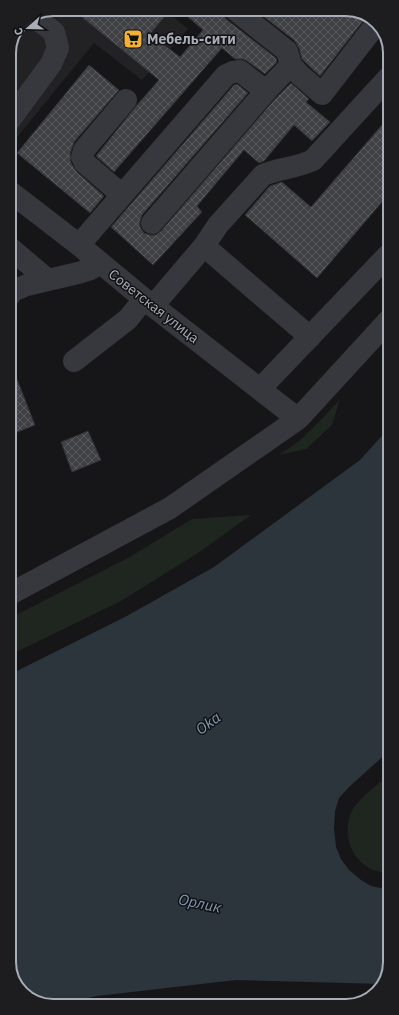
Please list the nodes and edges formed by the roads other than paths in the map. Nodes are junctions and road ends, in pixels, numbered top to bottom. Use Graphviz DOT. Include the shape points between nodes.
graph roads {
  1 [pos="243,16"];
  2 [pos="37,20"];
  3 [pos="373,28"];
  4 [pos="291,65"];
  5 [pos="383,83"];
  6 [pos="266,91"];
  7 [pos="126,100"];
  8 [pos="16,111"];
  9 [pos="122,195"];
  10 [pos="16,196"];
  11 [pos="152,223"];
  12 [pos="79,245"];
  13 [pos="204,246"];
  14 [pos="16,253"];
  15 [pos="383,261"];
  16 [pos="99,262"];
  17 [pos="48,280"];
  18 [pos="16,290"];
  19 [pos="148,302"];
  20 [pos="383,326"];
  21 [pos="310,337"];
  22 [pos="74,361"];
  23 [pos="260,389"];
  24 [pos="298,419"];
  25 [pos="16,591"];
  1 -- 4 [label="street" via="287,51"];
  2 -- 8 [label="street" via="54,32 58,48 50,64"];
  3 -- 4 [label="street" via="322,94"];
  4 -- 6 [label="street"];
  5 -- 13 [label="street" via="313,160 263,175 218,225"];
  6 -- 9 [label="street" via="240,71 226,75"];
  6 -- 11 [label="street"];
  7 -- 9 [label="street" via="84,150 82,157 85,163"];
  9 -- 12 [label="street"];
  10 -- 12 [label="street, Советская улица"];
  12 -- 16 [label="street, Советская улица"];
  13 -- 19 [label="street"];
  13 -- 21 [label="street"];
  14 -- 17 [label="street"];
  15 -- 21 [label="street"];
  16 -- 17 [label="street" via="91,269"];
  16 -- 19 [label="street, Советская улица"];
  17 -- 18 [label="street" via="27,284"];
  19 -- 22 [label="street"];
  19 -- 23 [label="street, Советская улица"];
  20 -- 24 [label="street"];
  21 -- 23 [label="street"];
  23 -- 24 [label="street, Советская улица"];
  24 -- 25 [label="street" via="170,508"];
}
